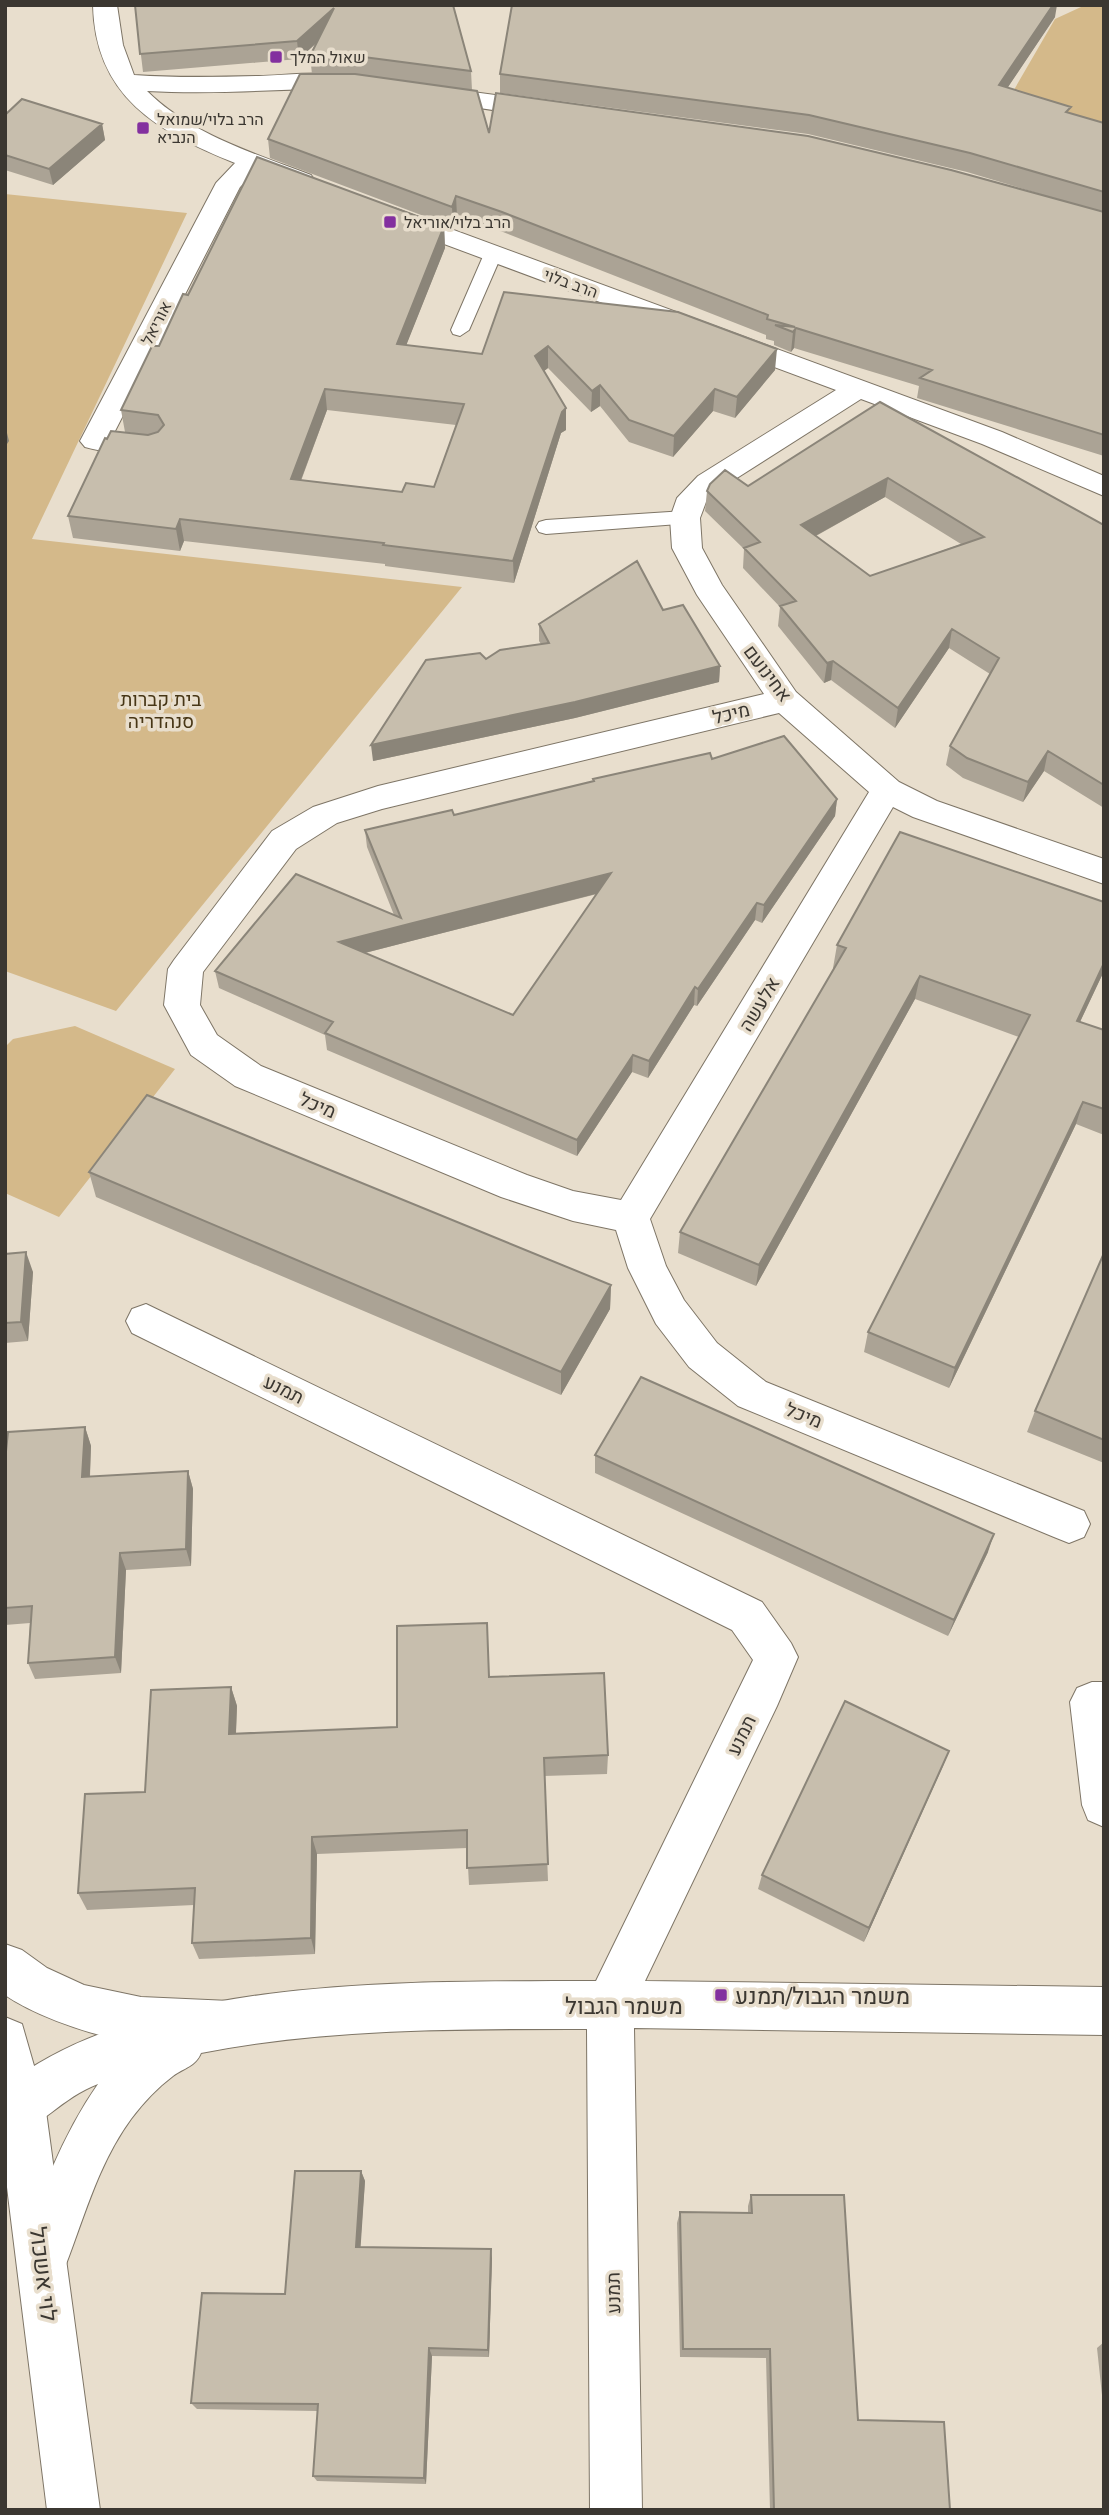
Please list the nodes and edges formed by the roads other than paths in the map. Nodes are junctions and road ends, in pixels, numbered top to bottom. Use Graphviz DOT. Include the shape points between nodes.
graph roads {
  1 [pos="104,6"];
  2 [pos="126,82"];
  3 [pos="223,85"];
  4 [pos="371,86"];
  5 [pos="398,89"];
  6 [pos="575,114"];
  7 [pos="180,126"];
  8 [pos="251,162"];
  9 [pos="328,191"];
  10 [pos="366,205"];
  11 [pos="493,254"];
  12 [pos="460,330"];
  13 [pos="858,389"];
  14 [pos="151,445"];
  15 [pos="1104,487"];
  16 [pos="685,518"];
  17 [pos="546,527"];
  18 [pos="785,700"];
  19 [pos="887,790"];
  20 [pos="1104,872"];
  21 [pos="631,1218"];
  22 [pos="146,1321"];
  23 [pos="1069,1524"];
  24 [pos="1104,1702"];
  25 [pos="1104,1805"];
  26 [pos="5,1967"];
  27 [pos="610,2004"];
  28 [pos="1104,2011"];
  29 [pos="230,2025"];
  30 [pos="5,2041"];
  31 [pos="13,2111"];
  32 [pos="42,2261"];
  33 [pos="74,2510"];
  34 [pos="616,2510"];
  1 -- 2 [label="street" via="109,42"];
  2 -- 3 [label="street"];
  2 -- 7 [label="street"];
  3 -- 4 [label="street" via="319,81"];
  3 -- 7 [label="street" via="189,100 179,116"];
  5 -- 6 [label="street"];
  7 -- 8 [label="street"];
  8 -- 9 [label="street"];
  8 -- 14 [label="street, אוריאל" via="229,183 95,441"];
  10 -- 11 [label="street, הרב בלוי"];
  11 -- 12 [label="lane"];
  11 -- 13 [label="street, הרב בלוי"];
  13 -- 15 [label="street, הרב בלוי" via="992,438"];
  13 -- 16 [label="street" via="708,483 692,498"];
  16 -- 17 [label="lane"];
  16 -- 18 [label="street, אחינועם" via="687,548 708,589"];
  18 -- 19 [label="street, אחינועם"];
  18 -- 21 [label="street, מיכל" via="378,798 325,815 284,840 186,969 182,1005 204,1045 248,1076 514,1186 573,1206"];
  19 -- 20 [label="street, אחינועם" via="925,809"];
  19 -- 21 [label="street, אלעשה"];
  21 -- 23 [label="street, מיכל" via="647,1268 670,1312 703,1354 752,1394"];
  22 -- 27 [label="street, תמנע" via="747,1616 776,1657"];
  24 -- 25 [label="street" via="1092,1702"];
  26 -- 29 [label="street" via="52,1996 114,2018 168,2025"];
  27 -- 28 [label="street, משמר הגבול"];
  27 -- 29 [label="street, משמר הגבול" via="415,2007"];
  27 -- 34 [label="street, תמנע"];
  29 -- 31 [label="street, משמר הגבול" via="109,2055 65,2074"];
  29 -- 32 [label="street, משמר הגבול" via="153,2061 127,2085 66,2189"];
  30 -- 31 [label="street, לוי אשכול"];
  31 -- 32 [label="street, לוי אשכול"];
  32 -- 33 [label="street, לוי אשכול"];
}
